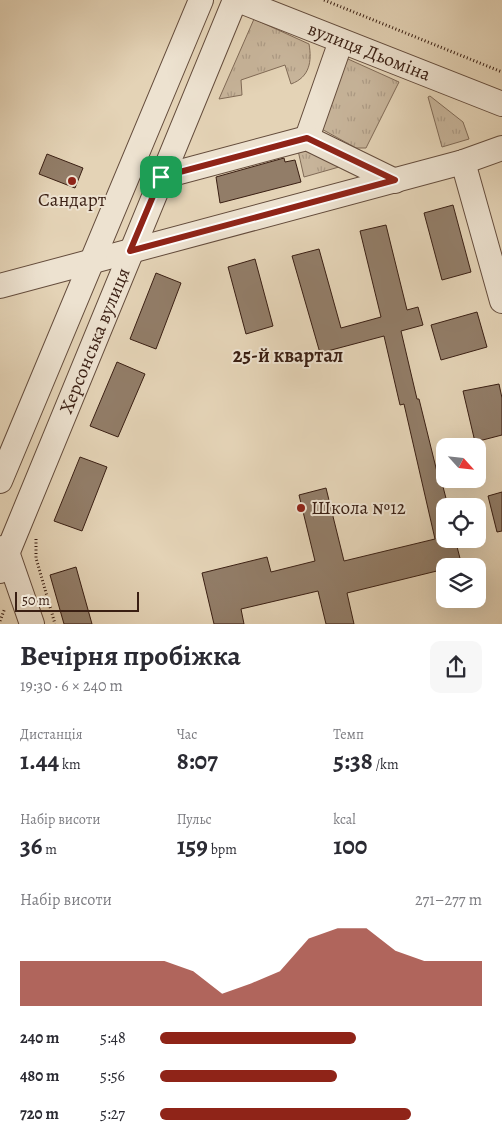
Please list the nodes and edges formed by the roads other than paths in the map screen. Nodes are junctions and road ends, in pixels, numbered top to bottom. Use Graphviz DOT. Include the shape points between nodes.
graph roads {
  1 [pos="201,0"];
  2 [pos="236,0"];
  3 [pos="340,40"];
  4 [pos="502,104"];
  5 [pos="307,138"];
  6 [pos="502,148"];
  7 [pos="463,162"];
  8 [pos="161,177"];
  9 [pos="395,180"];
  10 [pos="130,251"];
  11 [pos="90,261"];
  12 [pos="0,286"];
  13 [pos="502,302"];
  14 [pos="0,481"];
  15 [pos="2,556"];
  16 [pos="32,624"];
  1 -- 11 [label="street, Херсонська вулиця"];
  2 -- 3 [label="street, вулиця Дьоміна"];
  2 -- 8 [label="street, Херсонська вулиця"];
  3 -- 4 [label="street, вулиця Дьоміна"];
  3 -- 5 [label="street"];
  5 -- 8 [label="street"];
  5 -- 9 [label="street"];
  6 -- 7 [label="street"];
  7 -- 9 [label="street"];
  7 -- 13 [label="street"];
  8 -- 10 [label="street, Херсонська вулиця"];
  9 -- 10 [label="street"];
  10 -- 11 [label="street"];
  10 -- 15 [label="street, Херсонська вулиця"];
  11 -- 12 [label="street"];
  11 -- 14 [label="street, Херсонська вулиця"];
  15 -- 16 [label="street"];
}
